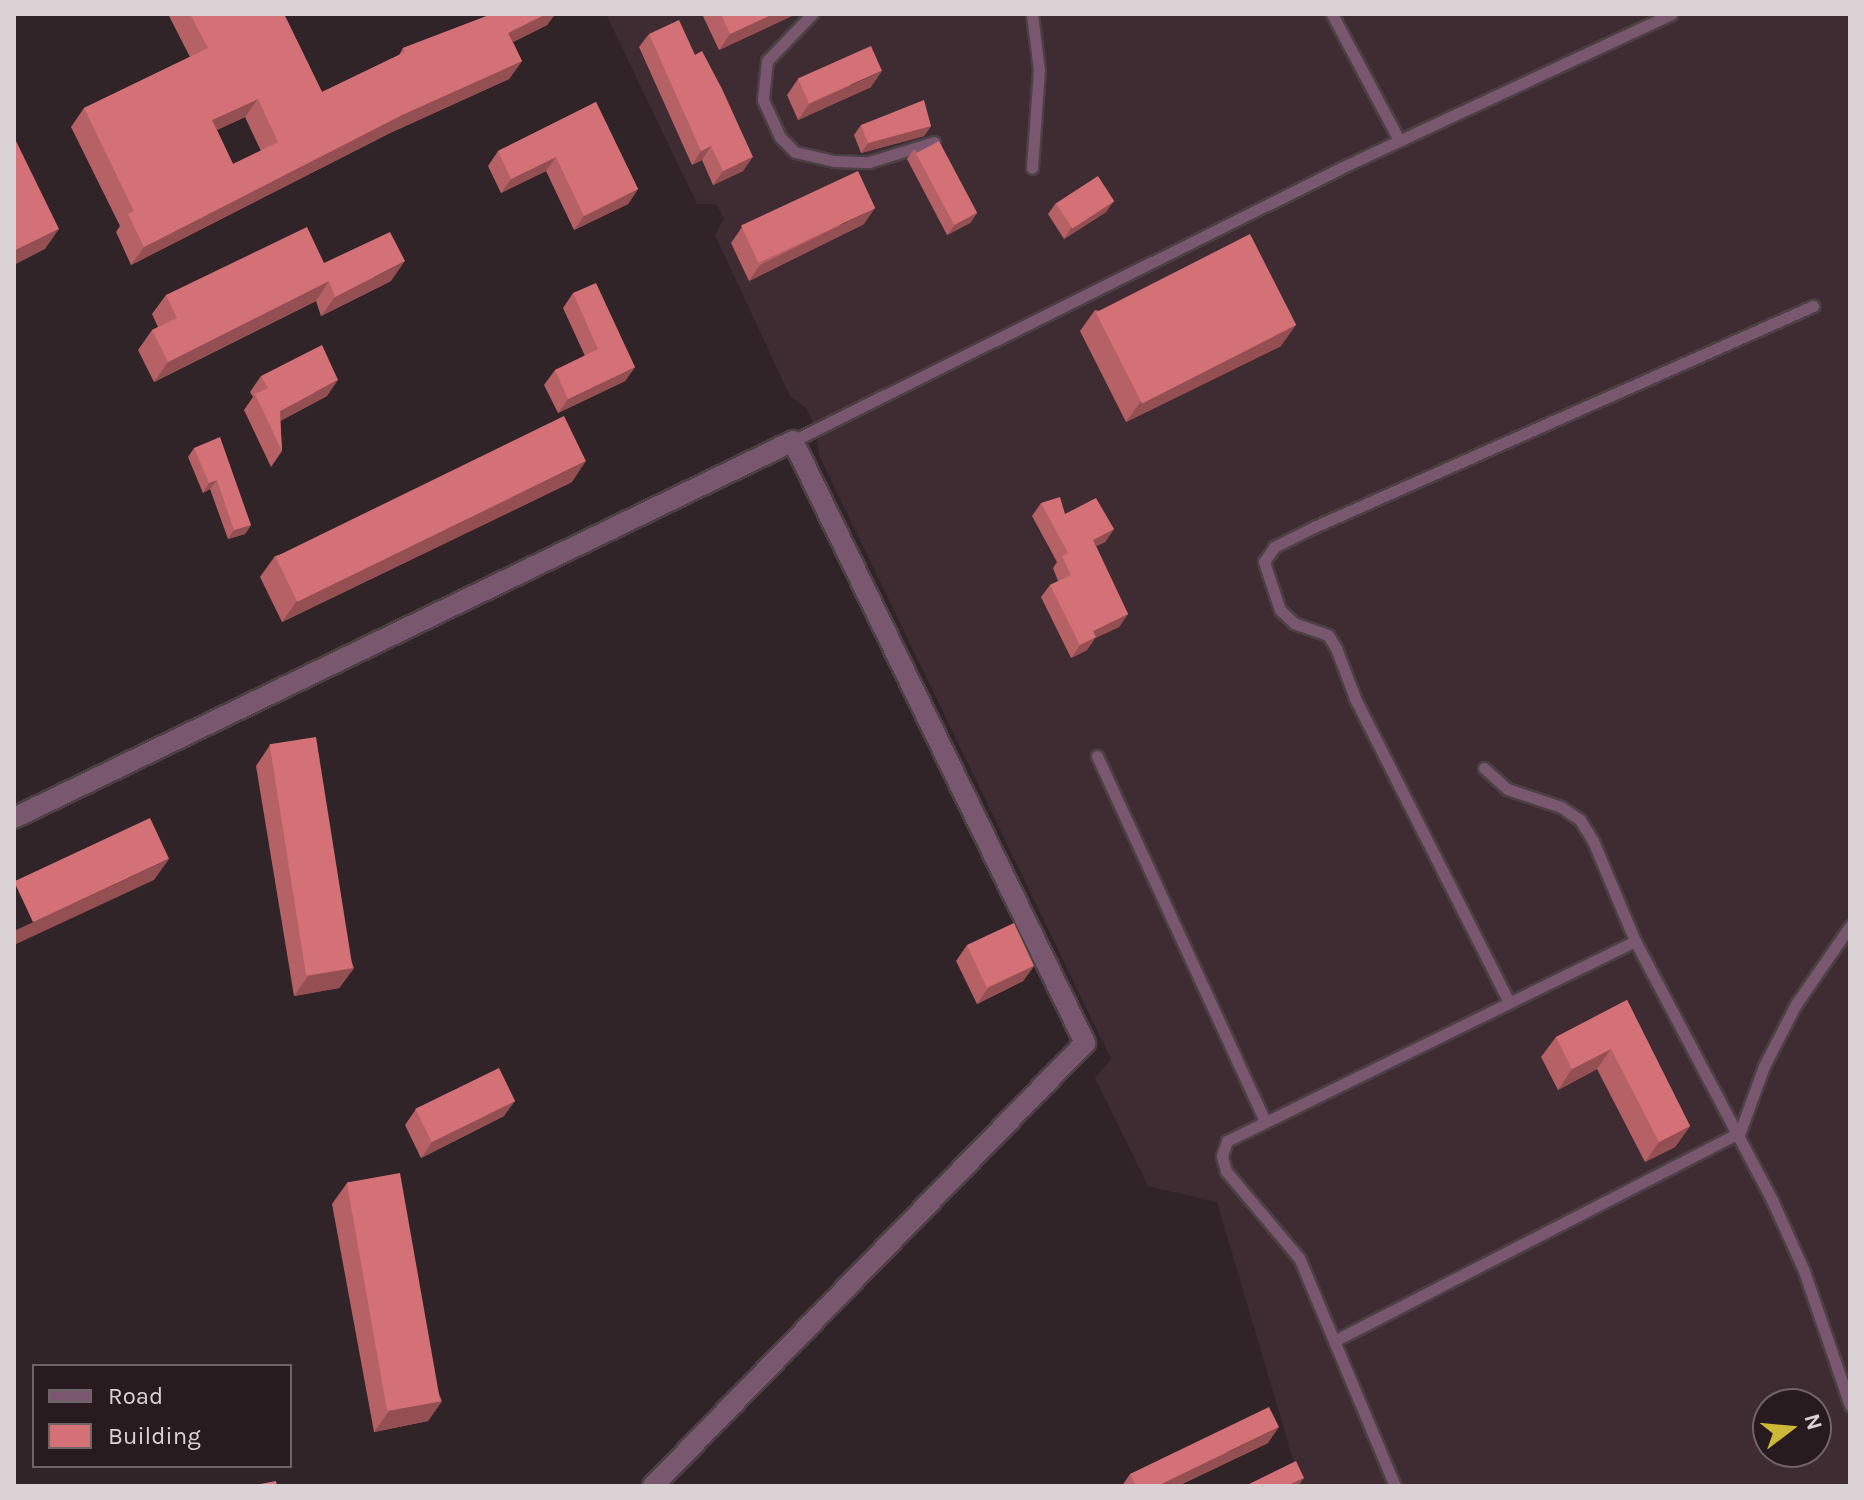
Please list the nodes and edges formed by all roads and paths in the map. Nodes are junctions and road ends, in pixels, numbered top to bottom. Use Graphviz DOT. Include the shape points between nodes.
graph roads {
  1 [pos="812,14"];
  2 [pos="1032,14"];
  3 [pos="1332,14"];
  4 [pos="1671,14"];
  5 [pos="1399,140"];
  6 [pos="934,142"];
  7 [pos="1032,168"];
  8 [pos="1813,306"];
  9 [pos="793,441"];
  10 [pos="1097,756"];
  11 [pos="1484,768"];
  12 [pos="14,818"];
  13 [pos="1850,926"];
  14 [pos="1635,941"];
  15 [pos="1509,1002"];
  16 [pos="1264,1119"];
  17 [pos="1740,1132"];
  18 [pos="1336,1340"];
  19 [pos="1850,1405"];
  20 [pos="653,1486"];
  21 [pos="1395,1486"];
  1 -- 6 [label="lane" via="767,61 763,100 780,137 795,152 834,161 869,162"];
  2 -- 7 [label="lane" via="1039,70"];
  3 -- 5 [label="lane"];
  4 -- 5 [label="lane"];
  5 -- 9 [label="lane"];
  8 -- 15 [label="lane" via="1314,527 1274,547 1264,562 1280,610 1294,623 1328,635 1336,648 1355,698"];
  9 -- 12 [label="street"];
  9 -- 20 [label="street" via="1085,1043"];
  10 -- 16 [label="lane"];
  11 -- 14 [label="lane" via="1507,789 1538,796 1580,820"];
  13 -- 17 [label="lane" via="1796,1004 1764,1066"];
  14 -- 15 [label="lane"];
  14 -- 17 [label="lane"];
  15 -- 16 [label="lane"];
  16 -- 18 [label="lane" via="1227,1141 1222,1156 1226,1171 1299,1258"];
  17 -- 18 [label="lane"];
  17 -- 19 [label="lane" via="1804,1271"];
  18 -- 21 [label="lane"];
}
